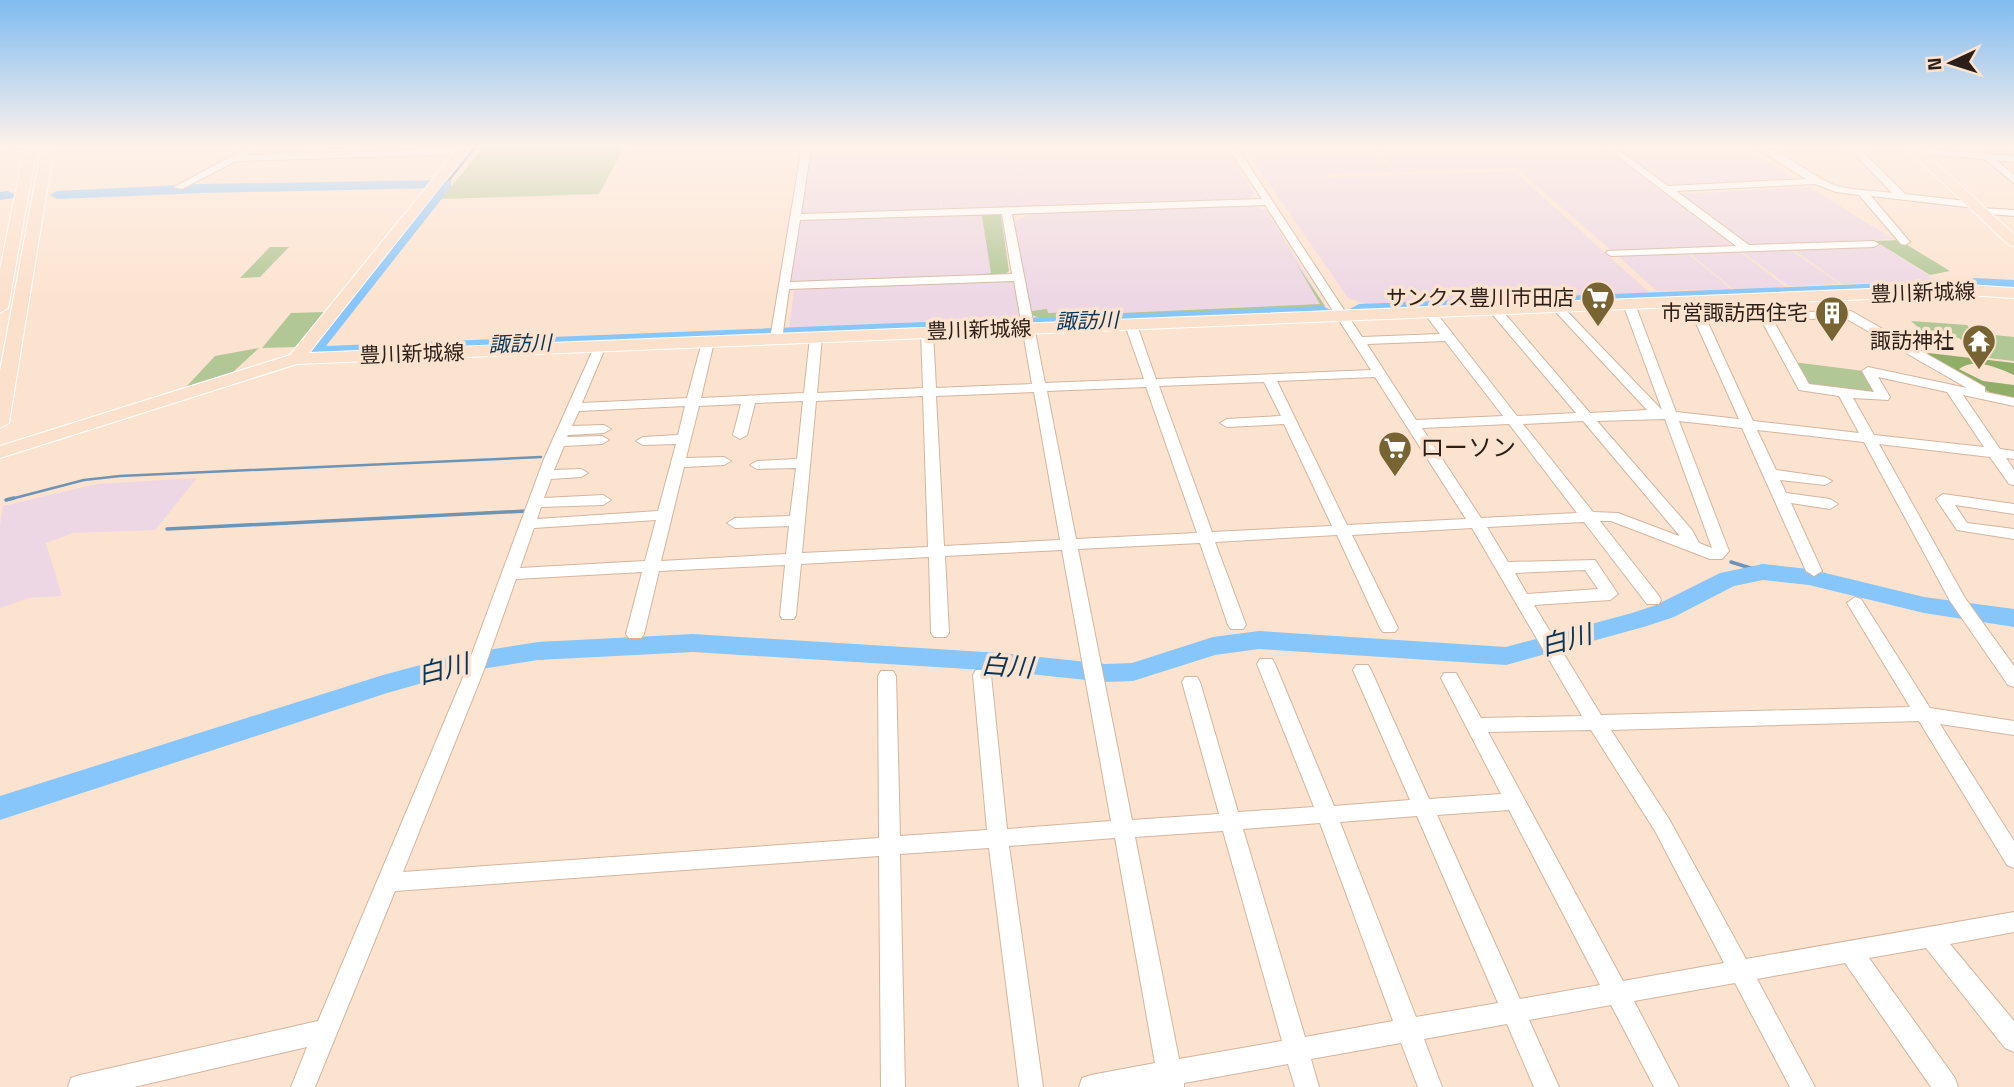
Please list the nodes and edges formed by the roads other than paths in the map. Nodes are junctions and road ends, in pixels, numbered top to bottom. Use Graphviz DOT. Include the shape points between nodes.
graph roads {
  1 [pos="21,197"];
  2 [pos="37,197"];
  3 [pos="425,197"];
  4 [pos="797,197"];
  5 [pos="1266,197"];
  6 [pos="1677,197"];
  7 [pos="1866,197"];
  8 [pos="1902,197"];
  9 [pos="1966,197"];
  10 [pos="1270,202"];
  11 [pos="1978,208"];
  12 [pos="1006,211"];
  13 [pos="2014,214"];
  14 [pos="794,217"];
  15 [pos="1906,242"];
  16 [pos="2014,242"];
  17 [pos="1874,244"];
  18 [pos="1746,248"];
  19 [pos="1611,253"];
  20 [pos="1019,277"];
  21 [pos="784,286"];
  22 [pos="2014,293"];
  23 [pos="1791,298"];
  24 [pos="1692,301"];
  25 [pos="1629,304"];
  26 [pos="1557,307"];
  27 [pos="0,308"];
  28 [pos="1496,311"];
  29 [pos="1430,313"];
  30 [pos="1343,316"];
  31 [pos="1801,316"];
  32 [pos="1027,324"];
  33 [pos="1131,325"];
  34 [pos="927,332"];
  35 [pos="776,335"];
  36 [pos="816,337"];
  37 [pos="1450,337"];
  38 [pos="1359,341"];
  39 [pos="708,342"];
  40 [pos="600,346"];
  41 [pos="296,359"];
  42 [pos="1380,373"];
  43 [pos="1269,378"];
  44 [pos="1153,383"];
  45 [pos="1040,388"];
  46 [pos="1952,389"];
  47 [pos="1844,393"];
  48 [pos="929,394"];
  49 [pos="812,397"];
  50 [pos="1995,398"];
  51 [pos="749,400"];
  52 [pos="2014,402"];
  53 [pos="692,403"];
  54 [pos="572,407"];
  55 [pos="1664,414"];
  56 [pos="1586,416"];
  57 [pos="1513,419"];
  58 [pos="1289,421"];
  59 [pos="0,423"];
  60 [pos="1227,423"];
  61 [pos="1747,423"];
  62 [pos="1414,424"];
  63 [pos="603,435"];
  64 [pos="740,435"];
  65 [pos="560,436"];
  66 [pos="1870,438"];
  67 [pos="683,439"];
  68 [pos="643,441"];
  69 [pos="0,452"];
  70 [pos="1994,452"];
  71 [pos="2014,455"];
  72 [pos="724,461"];
  73 [pos="677,463"];
  74 [pos="804,463"];
  75 [pos="757,465"];
  76 [pos="581,473"];
  77 [pos="1770,474"];
  78 [pos="547,475"];
  79 [pos="1825,481"];
  80 [pos="2014,481"];
  81 [pos="1781,497"];
  82 [pos="603,500"];
  83 [pos="536,503"];
  84 [pos="1830,504"];
  85 [pos="2014,509"];
  86 [pos="663,516"];
  87 [pos="1588,517"];
  88 [pos="798,521"];
  89 [pos="1476,522"];
  90 [pos="735,523"];
  91 [pos="528,524"];
  92 [pos="1340,529"];
  93 [pos="2014,534"];
  94 [pos="1207,538"];
  95 [pos="1070,545"];
  96 [pos="1693,547"];
  97 [pos="936,551"];
  98 [pos="794,558"];
  99 [pos="650,566"];
  100 [pos="1504,568"];
  101 [pos="1814,570"];
  102 [pos="508,574"];
  103 [pos="1523,600"];
  104 [pos="1653,600"];
  105 [pos="1855,603"];
  106 [pos="788,615"];
  107 [pos="1237,625"];
  108 [pos="1389,628"];
  109 [pos="940,633"];
  110 [pos="635,634"];
  111 [pos="1266,664"];
  112 [pos="1362,670"];
  113 [pos="982,675"];
  114 [pos="887,676"];
  115 [pos="1450,678"];
  116 [pos="2014,680"];
  117 [pos="1191,682"];
  118 [pos="1923,714"];
  119 [pos="1595,720"];
  120 [pos="1475,725"];
  121 [pos="2014,728"];
  122 [pos="1515,801"];
  123 [pos="1423,808"];
  124 [pos="1328,814"];
  125 [pos="1232,821"];
  126 [pos="1124,829"];
  127 [pos="998,839"];
  128 [pos="891,845"];
  129 [pos="2014,859"];
  130 [pos="388,882"];
  131 [pos="2014,922"];
  132 [pos="1930,936"];
  133 [pos="1850,951"];
  134 [pos="1741,972"];
  135 [pos="1619,994"];
  136 [pos="1515,1012"];
  137 [pos="1409,1029"];
  138 [pos="325,1031"];
  139 [pos="2014,1040"];
  140 [pos="1296,1048"];
  141 [pos="1171,1079"];
  142 [pos="88,1086"];
  143 [pos="303,1087"];
  144 [pos="893,1087"];
  145 [pos="1031,1087"];
  146 [pos="1091,1087"];
  147 [pos="1307,1087"];
  148 [pos="1430,1087"];
  149 [pos="1548,1087"];
  150 [pos="1667,1087"];
  151 [pos="1803,1087"];
  152 [pos="1946,1087"];
  1 -- 27 [label="main road"];
  2 -- 59 [label="main road"];
  3 -- 41 [label="main road"];
  4 -- 14 [label="street"];
  5 -- 10 [label="street"];
  6 -- 18 [label="street"];
  7 -- 15 [label="street"];
  8 -- 11 [label="street"];
  9 -- 11 [label="main road"];
  10 -- 12 [label="street"];
  10 -- 30 [label="street"];
  11 -- 13 [label="street"];
  11 -- 16 [label="main road"];
  12 -- 14 [label="street"];
  12 -- 20 [label="street"];
  14 -- 21 [label="street"];
  17 -- 18 [label="street"];
  18 -- 19 [label="street"];
  20 -- 21 [label="street"];
  20 -- 32 [label="street"];
  21 -- 35 [label="street"];
  22 -- 23 [label="main road, 豊川新城線" via="1966,290"];
  23 -- 24 [label="main road, 豊川新城線"];
  23 -- 31 [label="street"];
  24 -- 25 [label="main road, 豊川新城線"];
  24 -- 61 [label="street"];
  25 -- 26 [label="main road, 豊川新城線"];
  25 -- 55 [label="street"];
  26 -- 28 [label="main road, 豊川新城線"];
  26 -- 55 [label="street"];
  28 -- 29 [label="main road, 豊川新城線"];
  28 -- 56 [label="street"];
  29 -- 30 [label="main road, 豊川新城線"];
  29 -- 37 [label="street"];
  30 -- 33 [label="main road, 豊川新城線"];
  30 -- 38 [label="street"];
  31 -- 47 [label="street" via="1765,316 1804,387"];
  31 -- 50 [label="street" via="1847,314"];
  32 -- 33 [label="main road, 豊川新城線"];
  32 -- 34 [label="main road, 豊川新城線"];
  32 -- 45 [label="street"];
  33 -- 44 [label="street"];
  34 -- 36 [label="main road, 豊川新城線"];
  34 -- 48 [label="street"];
  35 -- 36 [label="main road, 豊川新城線"];
  35 -- 39 [label="main road, 豊川新城線"];
  36 -- 49 [label="street"];
  37 -- 38 [label="street"];
  37 -- 57 [label="street"];
  38 -- 42 [label="street"];
  39 -- 40 [label="main road, 豊川新城線"];
  39 -- 53 [label="street"];
  40 -- 41 [label="main road, 豊川新城線"];
  40 -- 54 [label="street"];
  41 -- 69 [label="main road, 豊川新城線"];
  42 -- 43 [label="street"];
  42 -- 62 [label="street"];
  43 -- 44 [label="street"];
  43 -- 58 [label="street"];
  44 -- 45 [label="street"];
  44 -- 94 [label="street"];
  45 -- 48 [label="street"];
  45 -- 95 [label="street"];
  46 -- 47 [label="street" via="1868,372 1883,397"];
  46 -- 50 [label="street"];
  46 -- 70 [label="street"];
  47 -- 66 [label="street"];
  48 -- 49 [label="street"];
  48 -- 97 [label="street"];
  49 -- 51 [label="street"];
  49 -- 74 [label="street"];
  50 -- 52 [label="street"];
  51 -- 53 [label="street"];
  51 -- 64 [label="street"];
  53 -- 54 [label="street"];
  53 -- 67 [label="street"];
  54 -- 65 [label="street"];
  55 -- 56 [label="street"];
  55 -- 61 [label="street"];
  55 -- 96 [label="street" via="1721,551 1716,555"];
  56 -- 57 [label="street"];
  56 -- 96 [label="street"];
  57 -- 62 [label="street"];
  57 -- 87 [label="street"];
  58 -- 60 [label="street"];
  58 -- 92 [label="street"];
  61 -- 66 [label="street"];
  61 -- 77 [label="street"];
  62 -- 89 [label="street"];
  63 -- 65 [label="street"];
  65 -- 78 [label="street"];
  66 -- 70 [label="street"];
  66 -- 116 [label="street" via="1960,604"];
  67 -- 68 [label="street"];
  67 -- 73 [label="street"];
  70 -- 71 [label="street"];
  70 -- 80 [label="street"];
  72 -- 73 [label="street"];
  73 -- 86 [label="street"];
  74 -- 75 [label="street"];
  74 -- 88 [label="street"];
  76 -- 78 [label="street"];
  77 -- 79 [label="street"];
  77 -- 81 [label="street"];
  78 -- 83 [label="street"];
  81 -- 84 [label="street"];
  81 -- 101 [label="street"];
  82 -- 83 [label="street"];
  83 -- 91 [label="street"];
  85 -- 93 [label="street" via="1943,499 1962,527"];
  86 -- 91 [label="street"];
  86 -- 99 [label="street"];
  87 -- 89 [label="street"];
  87 -- 96 [label="street" via="1613,516"];
  87 -- 104 [label="street"];
  88 -- 90 [label="street"];
  88 -- 98 [label="street"];
  89 -- 92 [label="street"];
  89 -- 100 [label="street"];
  91 -- 102 [label="street"];
  92 -- 94 [label="street"];
  92 -- 108 [label="street"];
  94 -- 95 [label="street"];
  94 -- 107 [label="street"];
  95 -- 97 [label="street"];
  95 -- 126 [label="street"];
  97 -- 98 [label="street"];
  97 -- 109 [label="street"];
  98 -- 99 [label="street"];
  98 -- 106 [label="street"];
  99 -- 102 [label="street"];
  99 -- 110 [label="street"];
  100 -- 103 [label="street"];
  100 -- 103 [label="street" via="1589,564 1610,594"];
  102 -- 130 [label="street" via="473,675"];
  103 -- 119 [label="street"];
  105 -- 118 [label="street"];
  111 -- 124 [label="street"];
  112 -- 123 [label="street"];
  113 -- 127 [label="street"];
  114 -- 128 [label="street"];
  115 -- 120 [label="street"];
  117 -- 125 [label="street"];
  118 -- 119 [label="street"];
  118 -- 121 [label="street"];
  118 -- 129 [label="street"];
  119 -- 120 [label="street"];
  119 -- 134 [label="street" via="1662,825"];
  120 -- 122 [label="street"];
  122 -- 123 [label="street"];
  122 -- 135 [label="street"];
  123 -- 124 [label="street"];
  123 -- 136 [label="street"];
  124 -- 125 [label="street"];
  124 -- 137 [label="street"];
  125 -- 126 [label="street"];
  125 -- 140 [label="street"];
  126 -- 127 [label="street"];
  126 -- 141 [label="street"];
  127 -- 128 [label="street"];
  127 -- 145 [label="street"];
  128 -- 130 [label="street"];
  128 -- 144 [label="street"];
  130 -- 138 [label="street"];
  131 -- 132 [label="street"];
  132 -- 133 [label="street"];
  132 -- 139 [label="street"];
  133 -- 134 [label="street"];
  133 -- 152 [label="street"];
  134 -- 135 [label="street"];
  134 -- 151 [label="street"];
  135 -- 136 [label="street"];
  135 -- 150 [label="street"];
  136 -- 137 [label="street"];
  136 -- 149 [label="street"];
  137 -- 140 [label="street"];
  137 -- 148 [label="street"];
  138 -- 142 [label="street"];
  138 -- 143 [label="street"];
  140 -- 141 [label="street"];
  140 -- 147 [label="street"];
  141 -- 146 [label="street"];
}
